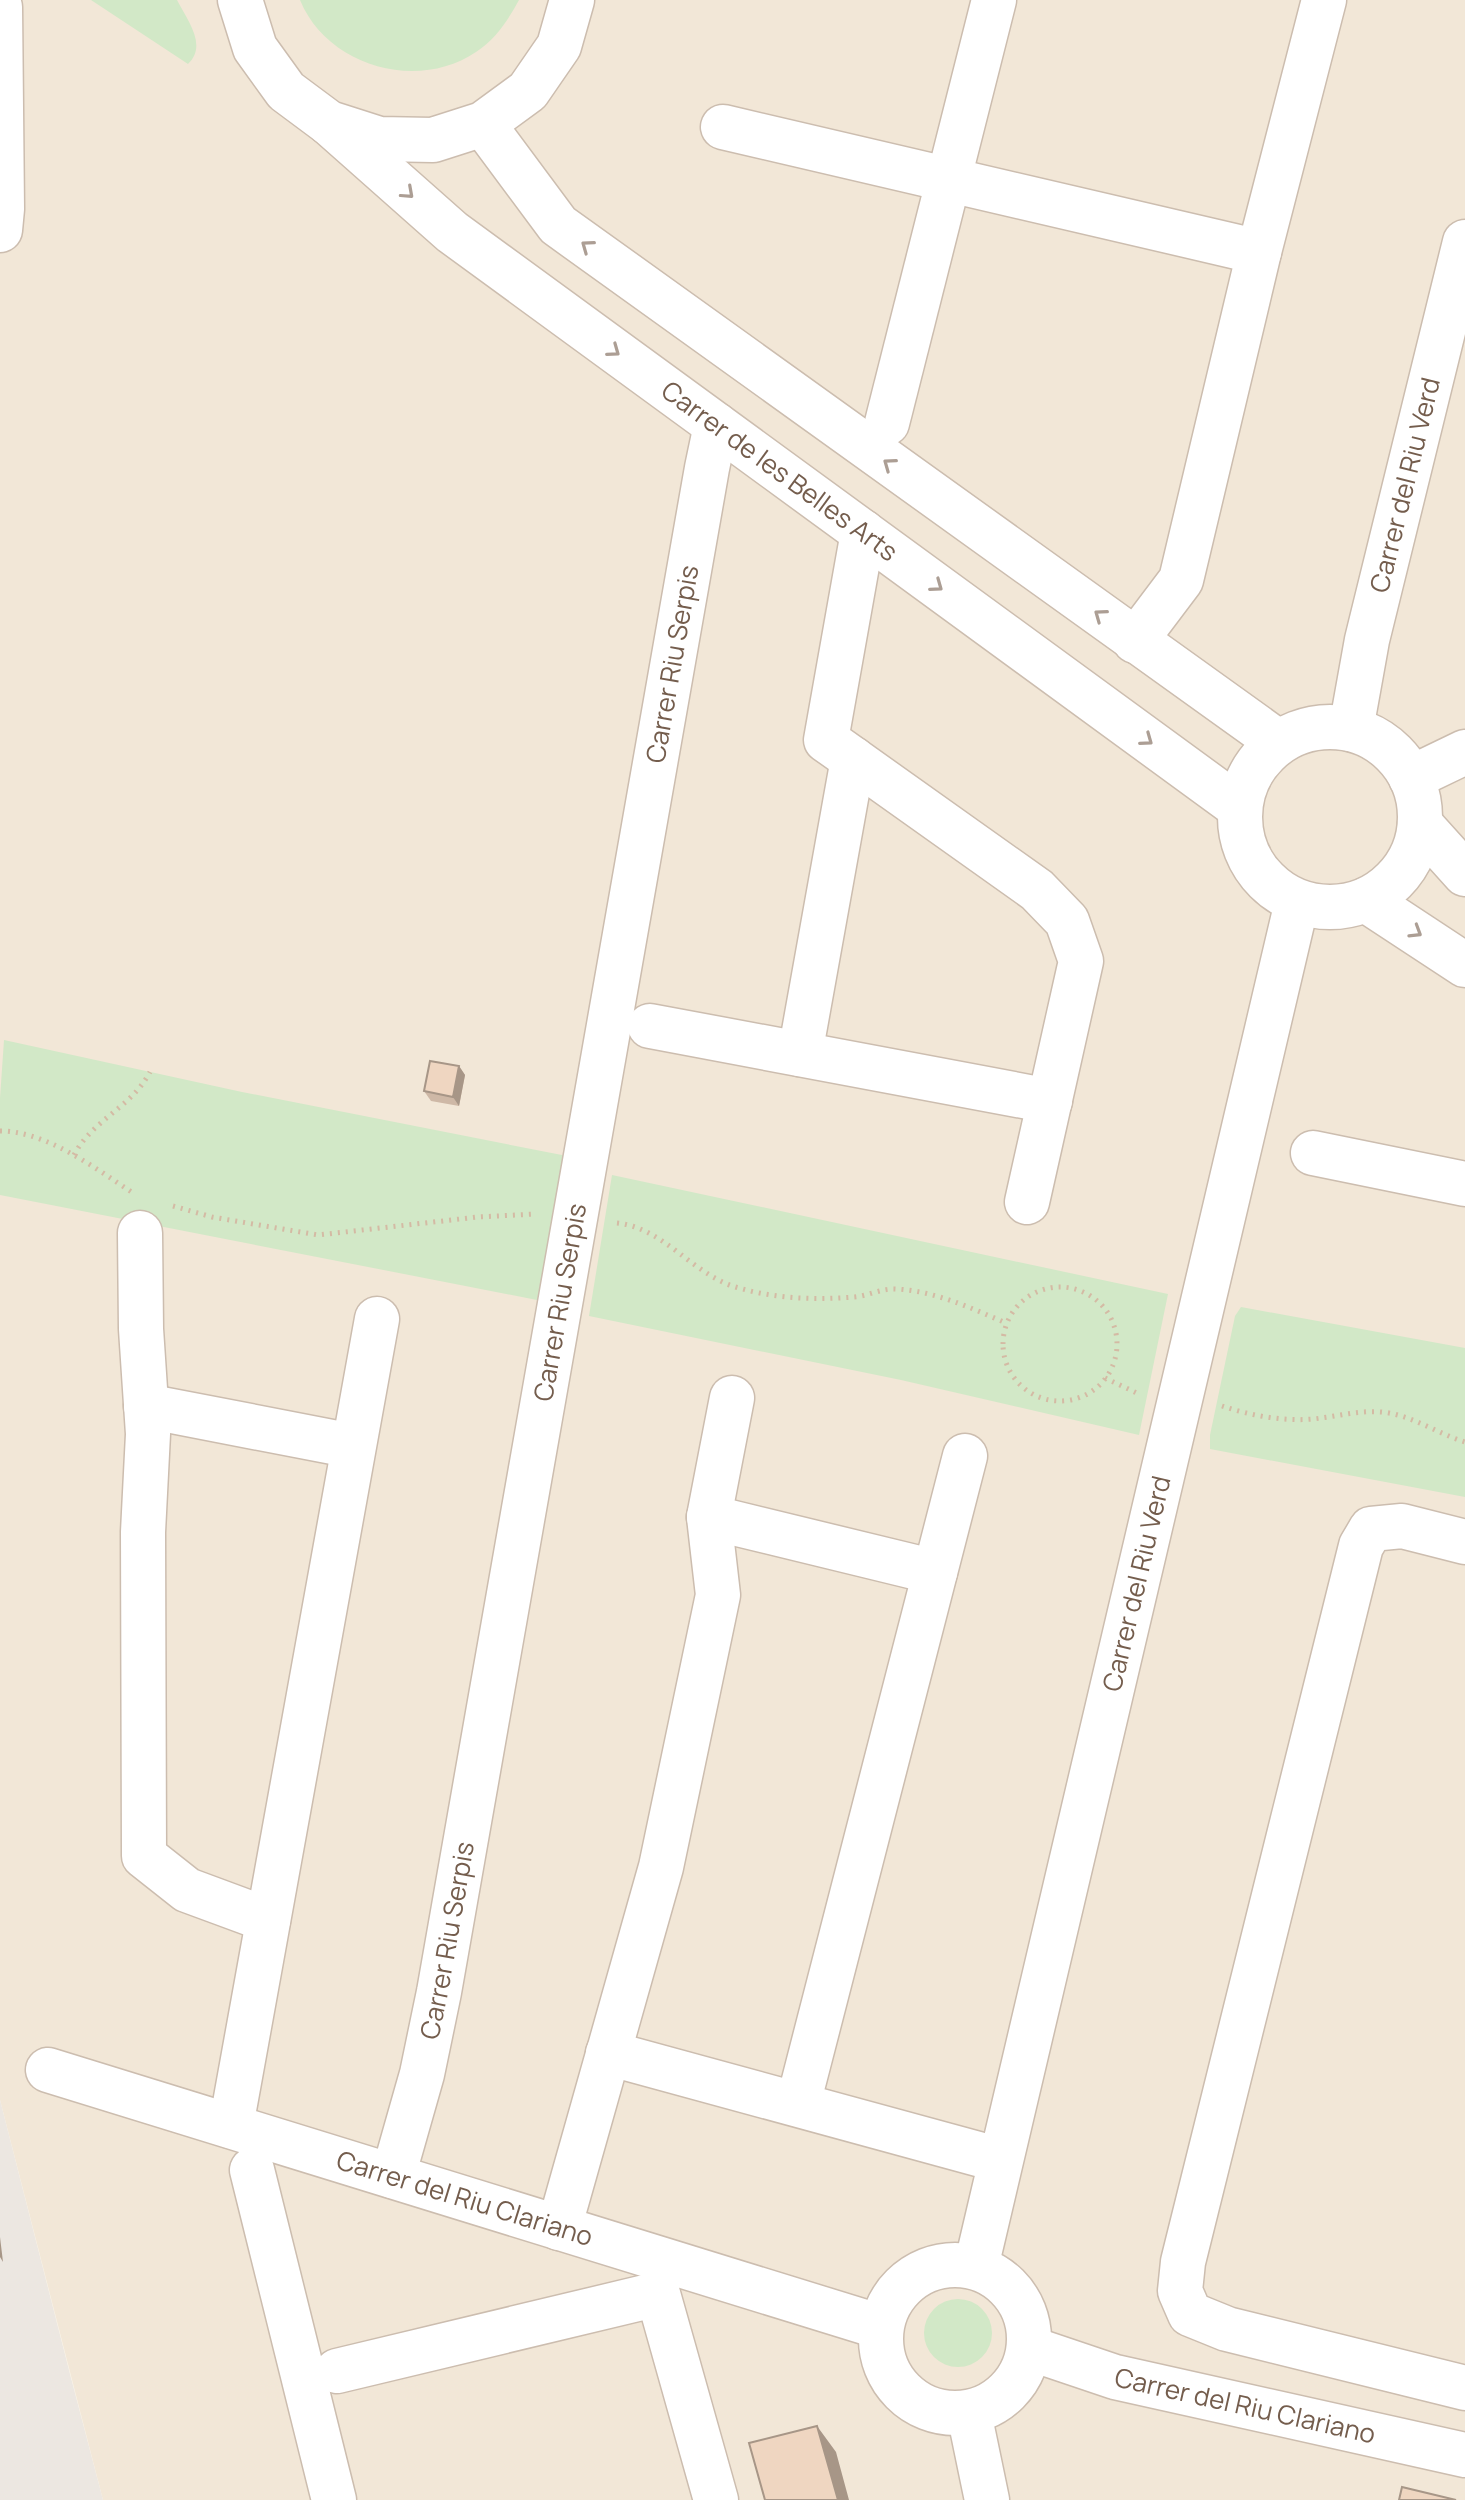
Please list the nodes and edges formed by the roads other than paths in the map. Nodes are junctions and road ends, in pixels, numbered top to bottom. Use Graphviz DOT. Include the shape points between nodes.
graph roads {
  1 [pos="240,0"];
  2 [pos="572,0"];
  3 [pos="994,0"];
  4 [pos="1324,0"];
  5 [pos="0,7"];
  6 [pos="329,123"];
  7 [pos="483,124"];
  8 [pos="723,127"];
  9 [pos="948,180"];
  10 [pos="0,230"];
  11 [pos="1465,242"];
  12 [pos="1259,252"];
  13 [pos="887,423"];
  14 [pos="716,425"];
  15 [pos="863,532"];
  16 [pos="1135,641"];
  17 [pos="1351,729"];
  18 [pos="1278,742"];
  19 [pos="1465,752"];
  20 [pos="853,759"];
  21 [pos="1411,778"];
  22 [pos="1239,807"];
  23 [pos="1420,824"];
  24 [pos="1465,874"];
  25 [pos="1366,900"];
  26 [pos="1297,902"];
  27 [pos="1465,965"];
  28 [pos="650,1026"];
  29 [pos="800,1054"];
  30 [pos="1050,1101"];
  31 [pos="1313,1153"];
  32 [pos="1465,1184"];
  33 [pos="1027,1202"];
  34 [pos="147,1211"];
  35 [pos="377,1319"];
  36 [pos="732,1398"];
  37 [pos="146,1406"];
  38 [pos="353,1446"];
  39 [pos="965,1456"];
  40 [pos="709,1517"];
  41 [pos="1465,1542"];
  42 [pos="935,1572"];
  43 [pos="268,1920"];
  44 [pos="608,2053"];
  45 [pos="48,2070"];
  46 [pos="798,2104"];
  47 [pos="231,2126"];
  48 [pos="1000,2160"];
  49 [pos="252,2170"];
  50 [pos="393,2176"];
  51 [pos="559,2228"];
  52 [pos="976,2267"];
  53 [pos="663,2277"];
  54 [pos="881,2327"];
  55 [pos="1029,2348"];
  56 [pos="337,2371"];
  57 [pos="1413,2377"];
  58 [pos="1465,2388"];
  59 [pos="969,2413"];
  60 [pos="1402,2441"];
  61 [pos="1465,2455"];
  62 [pos="334,2500"];
  63 [pos="716,2500"];
  64 [pos="987,2500"];
  1 -- 6 [label="street" via="255,48 286,91"];
  2 -- 7 [label="street" via="559,46 528,91"];
  3 -- 9 [label="street"];
  4 -- 12 [label="street"];
  5 -- 10 [label="street"];
  6 -- 7 [label="street" via="393,140 433,140"];
  6 -- 14 [label="street, Carrer de les Belles Arts, one-way" via="452,232"];
  16 -- 7 [label="street, one-way" via="558,225"];
  8 -- 9 [label="street"];
  9 -- 12 [label="street"];
  9 -- 13 [label="street"];
  11 -- 17 [label="street, Carrer del Riu Verd" via="1367,640"];
  12 -- 16 [label="street" via="1181,580"];
  14 -- 15 [label="street, Carrer de les Belles Arts"];
  14 -- 50 [label="street, Carrer Riu Serpis" via="439,1992"];
  15 -- 20 [label="street" via="826,740"];
  15 -- 22 [label="street, Carrer de les Belles Arts, one-way"];
  16 -- 18 [label="street"];
  17 -- 18 [label="street" via="1326,726"];
  17 -- 21 [label="street" via="1396,756"];
  18 -- 22 [label="street" via="1245,782"];
  19 -- 21 [label="street"];
  20 -- 29 [label="street"];
  20 -- 30 [label="street" via="1037,890 1067,921 1081,961"];
  21 -- 23 [label="street"];
  22 -- 26 [label="street" via="1241,837 1252,864 1272,887"];
  23 -- 24 [label="street"];
  23 -- 25 [label="street" via="1404,869"];
  25 -- 26 [label="street" via="1344,907"];
  25 -- 27 [label="street, one-way"];
  26 -- 48 [label="street, Carrer del Riu Verd"];
  28 -- 29 [label="street"];
  29 -- 30 [label="street"];
  30 -- 33 [label="street"];
  31 -- 32 [label="street"];
  34 -- 37 [label="street" via="141,1329"];
  35 -- 38 [label="street"];
  36 -- 40 [label="street"];
  37 -- 38 [label="street"];
  37 -- 43 [label="street" via="144,1856 187,1890"];
  38 -- 43 [label="street"];
  39 -- 42 [label="street"];
  40 -- 42 [label="street"];
  40 -- 44 [label="street" via="718,1595 661,1867"];
  41 -- 57 [label="street" via="1402,1526 1371,1529 1361,1546 1180,2291 1190,2314 1227,2329"];
  42 -- 46 [label="street"];
  43 -- 47 [label="street"];
  44 -- 46 [label="street"];
  44 -- 51 [label="street"];
  45 -- 47 [label="street, Carrer del Riu Clariano"];
  46 -- 48 [label="street"];
  47 -- 50 [label="street, Carrer del Riu Clariano"];
  48 -- 52 [label="street, Carrer del Riu Verd"];
  49 -- 62 [label="street"];
  50 -- 51 [label="street, Carrer del Riu Clariano"];
  51 -- 53 [label="street, Carrer del Riu Clariano"];
  52 -- 54 [label="street" via="951,2264 926,2270 905,2284"];
  52 -- 55 [label="street" via="1011,2289 1029,2327"];
  53 -- 54 [label="street, Carrer del Riu Clariano"];
  53 -- 56 [label="street"];
  53 -- 63 [label="street"];
  54 -- 59 [label="street" via="881,2351 903,2393 923,2407"];
  55 -- 59 [label="street" via="1010,2390"];
  55 -- 60 [label="street, Carrer del Riu Clariano" via="1115,2377"];
  57 -- 58 [label="street"];
  57 -- 60 [label="street"];
  59 -- 64 [label="street"];
  60 -- 61 [label="street, Carrer del Riu Clariano"];
}
